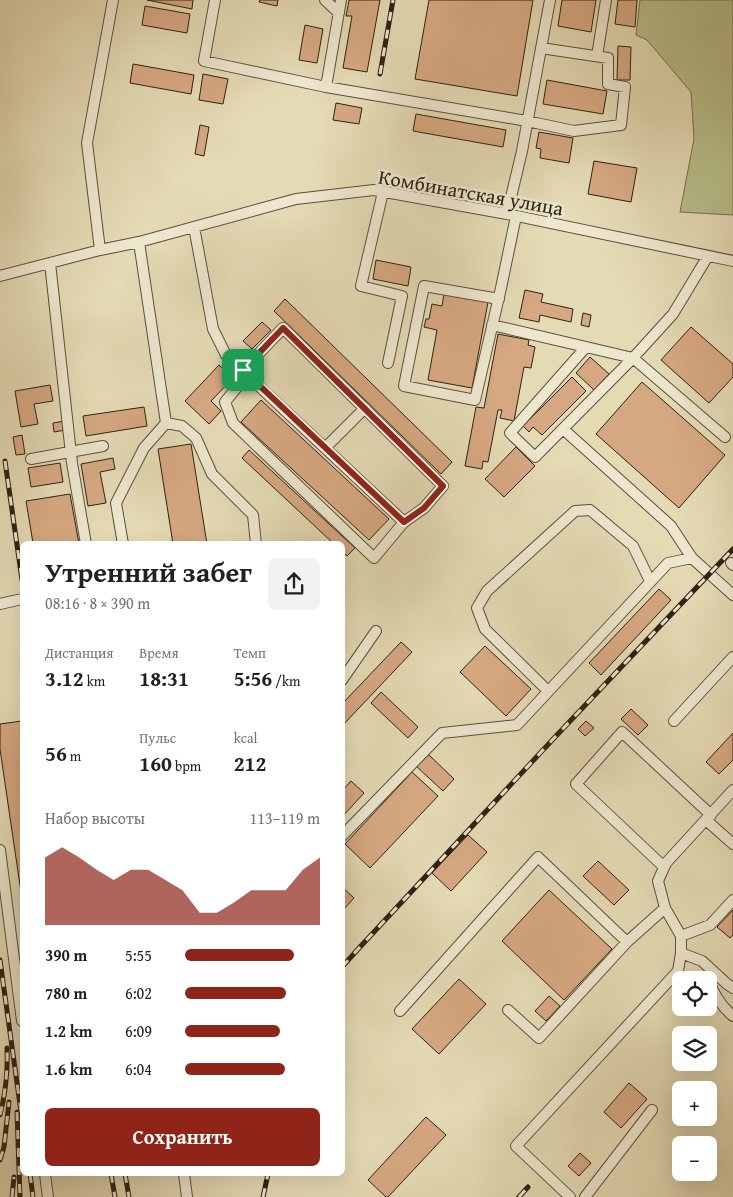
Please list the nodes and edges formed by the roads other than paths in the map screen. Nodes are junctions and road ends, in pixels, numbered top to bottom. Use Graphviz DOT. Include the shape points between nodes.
graph roads {
  1 [pos="113,0"];
  2 [pos="215,0"];
  3 [pos="325,0"];
  4 [pos="341,0"];
  5 [pos="550,0"];
  6 [pos="606,0"];
  7 [pos="339,12"];
  8 [pos="541,48"];
  9 [pos="597,56"];
  10 [pos="326,87"];
  11 [pos="528,121"];
  12 [pos="384,192"];
  13 [pos="511,215"];
  14 [pos="194,227"];
  15 [pos="139,242"];
  16 [pos="100,250"];
  17 [pos="708,256"];
  18 [pos="733,261"];
  19 [pos="50,263"];
  20 [pos="0,276"];
  21 [pos="499,299"];
  22 [pos="492,325"];
  23 [pos="586,347"];
  24 [pos="633,358"];
  25 [pos="388,363"];
  26 [pos="245,372"];
  27 [pos="365,408"];
  28 [pos="166,423"];
  29 [pos="563,429"];
  30 [pos="725,437"];
  31 [pos="104,446"];
  32 [pos="325,448"];
  33 [pos="70,451"];
  34 [pos="31,459"];
  35 [pos="404,522"];
  36 [pos="85,541"];
  37 [pos="122,541"];
  38 [pos="256,541"];
  39 [pos="692,558"];
  40 [pos="650,581"];
  41 [pos="733,595"];
  42 [pos="20,599"];
  43 [pos="0,604"];
  44 [pos="376,630"];
  45 [pos="733,657"];
  46 [pos="345,676"];
  47 [pos="548,691"];
  48 [pos="674,721"];
  49 [pos="733,790"];
  50 [pos="708,817"];
  51 [pos="345,833"];
  52 [pos="733,844"];
  53 [pos="0,850"];
  54 [pos="664,867"];
  55 [pos="733,900"];
  56 [pos="665,908"];
  57 [pos="681,936"];
  58 [pos="627,942"];
  59 [pos="681,953"];
  60 [pos="702,961"];
  61 [pos="706,971"];
  62 [pos="733,988"];
  63 [pos="717,996"];
  64 [pos="20,1002"];
  65 [pos="508,1010"];
  66 [pos="400,1011"];
  67 [pos="733,1016"];
  68 [pos="652,1110"];
  69 [pos="45,1176"];
  70 [pos="184,1176"];
  71 [pos="568,1196"];
  72 [pos="48,1197"];
  73 [pos="187,1197"];
  74 [pos="585,1197"];
  1 -- 16 [label="street" via="87,143"];
  2 -- 10 [label="street" via="204,61"];
  3 -- 7 [label="street"];
  4 -- 7 [label="street"];
  5 -- 8 [label="street"];
  6 -- 9 [label="street"];
  7 -- 10 [label="street"];
  8 -- 9 [label="street"];
  8 -- 11 [label="street"];
  9 -- 11 [label="street" via="608,58 608,84 625,87 621,125 574,132"];
  10 -- 11 [label="street"];
  11 -- 13 [label="street"];
  12 -- 13 [label="street, Комбинатская улица"];
  12 -- 14 [label="street, Комбинатская улица" via="374,190 296,199"];
  12 -- 25 [label="street" via="361,286 402,296"];
  13 -- 17 [label="street, Комбинатская улица"];
  13 -- 21 [label="street"];
  14 -- 15 [label="street, Комбинатская улица"];
  14 -- 26 [label="street" via="213,329 226,355"];
  15 -- 16 [label="street, Комбинатская улица"];
  15 -- 28 [label="street"];
  16 -- 19 [label="street, Комбинатская улица"];
  17 -- 18 [label="street, Комбинатская улица"];
  17 -- 24 [label="street" via="672,314"];
  19 -- 20 [label="street, Комбинатская улица"];
  19 -- 33 [label="street"];
  21 -- 22 [label="street"];
  21 -- 22 [label="street" via="424,286 404,386 475,400"];
  22 -- 23 [label="street"];
  23 -- 24 [label="street"];
  23 -- 29 [label="street" via="510,433 535,457"];
  24 -- 29 [label="street"];
  24 -- 30 [label="street"];
  26 -- 27 [label="street" via="283,328"];
  26 -- 32 [label="street"];
  26 -- 35 [label="street" via="224,402 233,423 374,558"];
  27 -- 32 [label="street"];
  27 -- 35 [label="street" via="443,486 424,508"];
  28 -- 37 [label="street" via="144,448 116,503"];
  28 -- 38 [label="street" via="182,426 196,438 212,474 253,515"];
  29 -- 39 [label="street" via="671,526"];
  31 -- 33 [label="street"];
  32 -- 35 [label="street"];
  33 -- 34 [label="street"];
  33 -- 36 [label="street"];
  39 -- 40 [label="street" via="668,563"];
  39 -- 41 [label="street"];
  40 -- 47 [label="street"];
  40 -- 47 [label="street" via="634,546 590,510 575,511 487,591 477,608 485,629"];
  42 -- 43 [label="street"];
  44 -- 46 [label="street"];
  45 -- 48 [label="street"];
  47 -- 51 [label="street" via="517,725 442,732"];
  49 -- 50 [label="street"];
  50 -- 52 [label="street"];
  50 -- 54 [label="street"];
  50 -- 54 [label="street" via="622,732 610,745 576,784"];
  53 -- 64 [label="street"];
  54 -- 56 [label="street" via="658,881"];
  55 -- 57 [label="street" via="710,926"];
  56 -- 57 [label="street"];
  56 -- 58 [label="street"];
  57 -- 59 [label="street"];
  58 -- 65 [label="street" via="539,1038"];
  58 -- 66 [label="street" via="538,857"];
  59 -- 60 [label="street"];
  59 -- 71 [label="street" via="678,971 516,1146"];
  60 -- 61 [label="street"];
  60 -- 62 [label="street"];
  63 -- 67 [label="street"];
  68 -- 74 [label="street"];
  69 -- 72 [label="street"];
  70 -- 73 [label="street"];
}
